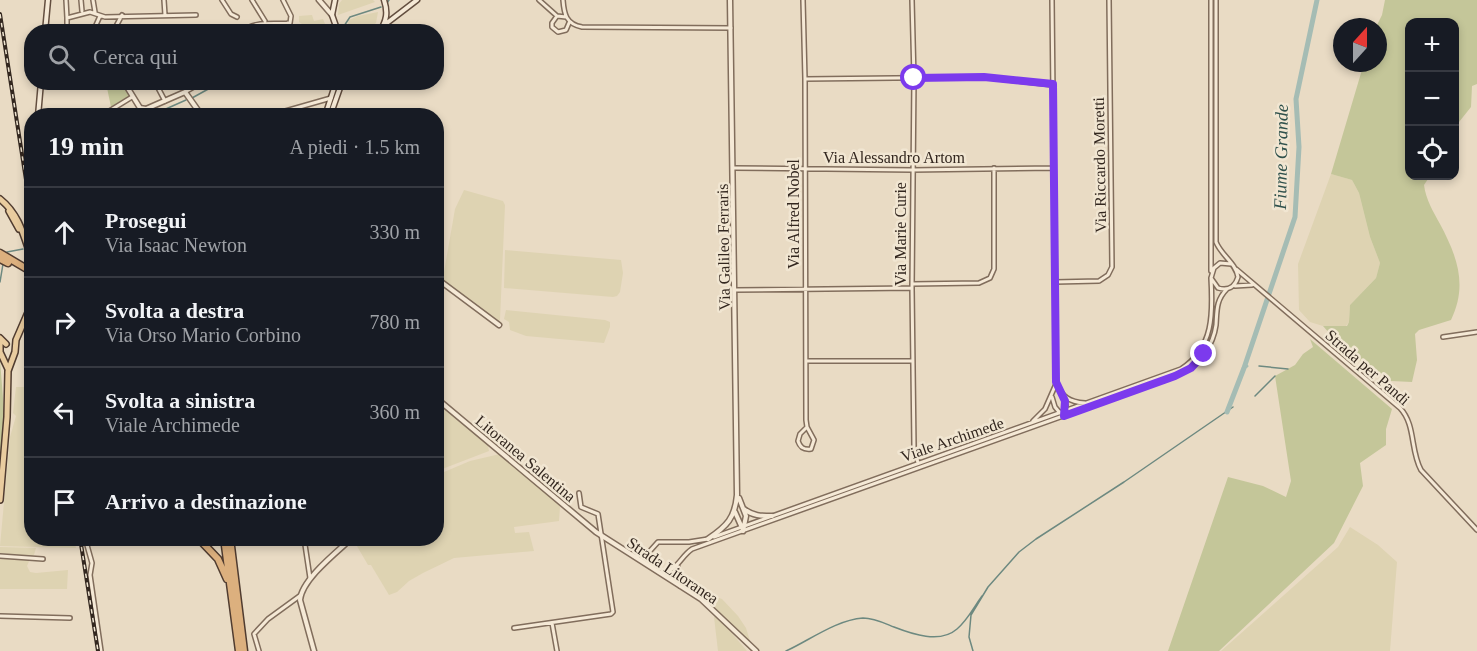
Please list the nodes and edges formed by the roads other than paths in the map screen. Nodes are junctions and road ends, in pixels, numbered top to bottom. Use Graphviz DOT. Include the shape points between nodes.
graph roads {
  1 [pos="48,0"];
  2 [pos="66,0"];
  3 [pos="81,0"];
  4 [pos="93,0"];
  5 [pos="164,0"];
  6 [pos="222,0"];
  7 [pos="252,0"];
  8 [pos="283,0"];
  9 [pos="319,0"];
  10 [pos="335,0"];
  11 [pos="384,0"];
  12 [pos="417,0"];
  13 [pos="539,0"];
  14 [pos="563,0"];
  15 [pos="730,0"];
  16 [pos="803,0"];
  17 [pos="912,0"];
  18 [pos="1053,0"];
  19 [pos="1109,0"];
  20 [pos="1212,0"];
  21 [pos="1216,0"];
  22 [pos="82,11"];
  23 [pos="95,12"];
  24 [pos="100,15"];
  25 [pos="122,15"];
  26 [pos="165,15"];
  27 [pos="196,15"];
  28 [pos="332,15"];
  29 [pos="557,16"];
  30 [pos="237,17"];
  31 [pos="566,17"];
  32 [pos="66,18"];
  33 [pos="265,21"];
  34 [pos="569,22"];
  35 [pos="289,23"];
  36 [pos="46,24"];
  37 [pos="66,24"];
  38 [pos="96,24"];
  39 [pos="117,24"];
  40 [pos="259,24"];
  41 [pos="336,24"];
  42 [pos="383,24"];
  43 [pos="386,24"];
  44 [pos="730,28"];
  45 [pos="914,78"];
  46 [pos="805,79"];
  47 [pos="1053,84"];
  48 [pos="40,90"];
  49 [pos="128,90"];
  50 [pos="159,90"];
  51 [pos="189,90"];
  52 [pos="334,90"];
  53 [pos="339,90"];
  54 [pos="186,92"];
  55 [pos="132,97"];
  56 [pos="331,98"];
  57 [pos="165,101"];
  58 [pos="39,108"];
  59 [pos="113,108"];
  60 [pos="140,108"];
  61 [pos="148,108"];
  62 [pos="197,108"];
  63 [pos="296,108"];
  64 [pos="328,108"];
  65 [pos="333,108"];
  66 [pos="734,168"];
  67 [pos="994,168"];
  68 [pos="1054,168"];
  69 [pos="805,169"];
  70 [pos="912,170"];
  71 [pos="0,200"];
  72 [pos="24,238"];
  73 [pos="0,253"];
  74 [pos="0,259"];
  75 [pos="9,261"];
  76 [pos="1231,264"];
  77 [pos="24,269"];
  78 [pos="1236,269"];
  79 [pos="1211,276"];
  80 [pos="1055,282"];
  81 [pos="444,284"];
  82 [pos="912,286"];
  83 [pos="1257,287"];
  84 [pos="1229,288"];
  85 [pos="805,290"];
  86 [pos="735,291"];
  87 [pos="24,323"];
  88 [pos="500,325"];
  89 [pos="1477,332"];
  90 [pos="1443,337"];
  91 [pos="0,338"];
  92 [pos="2,345"];
  93 [pos="14,347"];
  94 [pos="2,356"];
  95 [pos="13,356"];
  96 [pos="807,361"];
  97 [pos="914,361"];
  98 [pos="8,370"];
  99 [pos="1056,382"];
  100 [pos="1052,396"];
  101 [pos="1063,396"];
  102 [pos="1089,403"];
  103 [pos="444,405"];
  104 [pos="1065,411"];
  105 [pos="1060,413"];
  106 [pos="1064,416"];
  107 [pos="1027,425"];
  108 [pos="807,427"];
  109 [pos="919,466"];
  110 [pos="579,493"];
  111 [pos="737,495"];
  112 [pos="0,500"];
  113 [pos="744,509"];
  114 [pos="734,512"];
  115 [pos="772,516"];
  116 [pos="743,528"];
  117 [pos="1477,530"];
  118 [pos="601,536"];
  119 [pos="708,538"];
  120 [pos="87,546"];
  121 [pos="206,546"];
  122 [pos="225,546"];
  123 [pos="231,546"];
  124 [pos="305,546"];
  125 [pos="344,546"];
  126 [pos="649,552"];
  127 [pos="0,556"];
  128 [pos="635,557"];
  129 [pos="43,559"];
  130 [pos="678,565"];
  131 [pos="650,566"];
  132 [pos="660,572"];
  133 [pos="310,579"];
  134 [pos="680,585"];
  135 [pos="231,591"];
  136 [pos="301,595"];
  137 [pos="0,616"];
  138 [pos="70,618"];
  139 [pos="552,623"];
  140 [pos="514,628"];
  141 [pos="101,651"];
  142 [pos="238,651"];
  143 [pos="244,651"];
  144 [pos="259,651"];
  145 [pos="314,651"];
  146 [pos="557,651"];
  147 [pos="756,651"];
  1 -- 36 [label="street"];
  2 -- 32 [label="street"];
  3 -- 22 [label="street"];
  4 -- 23 [label="street"];
  5 -- 26 [label="street"];
  6 -- 30 [label="street"];
  7 -- 33 [label="street"];
  8 -- 35 [label="street" via="291,16"];
  9 -- 28 [label="street"];
  10 -- 28 [label="street"];
  11 -- 42 [label="street" via="387,9"];
  12 -- 43 [label="street"];
  13 -- 29 [label="street"];
  14 -- 31 [label="street"];
  15 -- 44 [label="street, Via Galileo Ferraris"];
  16 -- 46 [label="street, Via Alfred Nobel"];
  17 -- 45 [label="street, Via Marie Curie"];
  18 -- 47 [label="street"];
  19 -- 80 [label="street, Via Riccardo Moretti" via="1112,267 1100,280"];
  20 -- 79 [label="street"];
  21 -- 76 [label="street, Strada per Pandi" via="1216,242"];
  23 -- 24 [label="street"];
  23 -- 32 [label="street"];
  24 -- 25 [label="street"];
  24 -- 38 [label="street"];
  25 -- 26 [label="street"];
  25 -- 39 [label="street"];
  26 -- 27 [label="street"];
  28 -- 41 [label="street"];
  29 -- 31 [label="street"];
  29 -- 34 [label="street" via="552,27 558,32 566,30"];
  31 -- 34 [label="street"];
  32 -- 37 [label="street"];
  34 -- 44 [label="street" via="582,27"];
  35 -- 40 [label="street"];
  44 -- 66 [label="street, Via Galileo Ferraris"];
  45 -- 46 [label="street"];
  45 -- 47 [label="street" via="984,77"];
  45 -- 70 [label="street, Via Marie Curie"];
  46 -- 69 [label="street, Via Alfred Nobel"];
  47 -- 68 [label="street"];
  48 -- 58 [label="street"];
  49 -- 55 [label="street"];
  50 -- 57 [label="street"];
  51 -- 54 [label="street"];
  52 -- 56 [label="street"];
  53 -- 65 [label="street"];
  54 -- 57 [label="street"];
  54 -- 62 [label="street"];
  55 -- 59 [label="street"];
  55 -- 60 [label="street"];
  56 -- 63 [label="street"];
  56 -- 64 [label="street"];
  57 -- 61 [label="street"];
  66 -- 69 [label="street, Via Alessandro Artom"];
  66 -- 86 [label="street, Via Galileo Ferraris"];
  67 -- 68 [label="street, Via Alessandro Artom"];
  67 -- 70 [label="street, Via Alessandro Artom"];
  67 -- 82 [label="street" via="994,269 990,278 979,283"];
  68 -- 80 [label="street"];
  69 -- 70 [label="street, Via Alessandro Artom"];
  69 -- 85 [label="street, Via Alfred Nobel"];
  70 -- 82 [label="street, Via Marie Curie"];
  71 -- 72 [label="main road" via="16,216"];
  73 -- 75 [label="highway"];
  74 -- 75 [label="highway"];
  75 -- 77 [label="highway"];
  76 -- 78 [label="street, Strada per Pandi"];
  76 -- 79 [label="street" via="1216,265"];
  78 -- 83 [label="street, Strada per Pandi"];
  78 -- 84 [label="street" via="1237,281"];
  79 -- 84 [label="street" via="1218,288"];
  79 -- 102 [label="street, Viale Archimede" via="1211,324 1207,340 1195,358 1174,372"];
  80 -- 99 [label="street"];
  81 -- 88 [label="street"];
  82 -- 85 [label="street"];
  82 -- 97 [label="street, Via Marie Curie"];
  83 -- 84 [label="street" via="1247,284"];
  83 -- 117 [label="street, Strada per Pandi" via="1406,415 1421,470"];
  84 -- 106 [label="street, Viale Archimede" via="1218,303 1211,341 1191,368"];
  85 -- 86 [label="street"];
  85 -- 96 [label="street, Via Alfred Nobel"];
  86 -- 111 [label="street, Via Galileo Ferraris"];
  87 -- 93 [label="main road"];
  89 -- 90 [label="street"];
  91 -- 92 [label="main road"];
  92 -- 93 [label="main road"];
  92 -- 94 [label="main road"];
  93 -- 95 [label="main road"];
  94 -- 95 [label="main road"];
  94 -- 98 [label="main road"];
  95 -- 98 [label="main road"];
  96 -- 97 [label="street"];
  96 -- 108 [label="street, Via Alfred Nobel"];
  97 -- 109 [label="street, Via Marie Curie" via="914,447"];
  98 -- 112 [label="main road"];
  99 -- 100 [label="street"];
  99 -- 101 [label="street"];
  100 -- 105 [label="street"];
  100 -- 107 [label="street" via="1041,415"];
  101 -- 102 [label="street"];
  101 -- 104 [label="street"];
  102 -- 104 [label="street, Viale Archimede"];
  103 -- 118 [label="street, Litoranea Salentina"];
  104 -- 105 [label="street, Viale Archimede"];
  104 -- 106 [label="street"];
  105 -- 106 [label="street"];
  105 -- 107 [label="street, Viale Archimede"];
  106 -- 109 [label="street, Viale Archimede"];
  107 -- 109 [label="street, Viale Archimede"];
  108 -- 108 [label="street, Via Alfred Nobel" via="813,435 813,445 806,450 798,441"];
  109 -- 115 [label="street, Viale Archimede"];
  109 -- 116 [label="street, Viale Archimede"];
  110 -- 118 [label="street" via="581,507 598,513"];
  111 -- 113 [label="street, Via Galileo Ferraris"];
  111 -- 114 [label="street, Via Galileo Ferraris"];
  113 -- 115 [label="street" via="750,514"];
  113 -- 116 [label="street, Via Galileo Ferraris"];
  114 -- 116 [label="street"];
  114 -- 119 [label="street" via="722,530"];
  115 -- 116 [label="street, Viale Archimede"];
  116 -- 119 [label="street, Viale Archimede"];
  116 -- 130 [label="street, Viale Archimede" via="692,549"];
  118 -- 128 [label="street, Strada Litoranea"];
  118 -- 139 [label="street" via="613,612"];
  119 -- 126 [label="street, Viale Archimede" via="664,541"];
  120 -- 141 [label="street"];
  121 -- 135 [label="highway" via="218,559"];
  122 -- 135 [label="highway"];
  123 -- 143 [label="highway"];
  124 -- 133 [label="street"];
  125 -- 133 [label="street"];
  126 -- 128 [label="street, Viale Archimede"];
  126 -- 131 [label="street"];
  127 -- 129 [label="street"];
  128 -- 131 [label="street, Strada Litoranea"];
  130 -- 132 [label="street, Viale Archimede" via="669,572"];
  130 -- 134 [label="street"];
  131 -- 132 [label="street, Strada Litoranea"];
  132 -- 134 [label="street, Strada Litoranea"];
  133 -- 136 [label="street"];
  134 -- 147 [label="street, Strada Litoranea" via="701,599"];
  135 -- 142 [label="highway"];
  136 -- 144 [label="street" via="254,634"];
  136 -- 145 [label="street"];
  137 -- 138 [label="street"];
  139 -- 140 [label="street"];
  139 -- 146 [label="street"];
}
